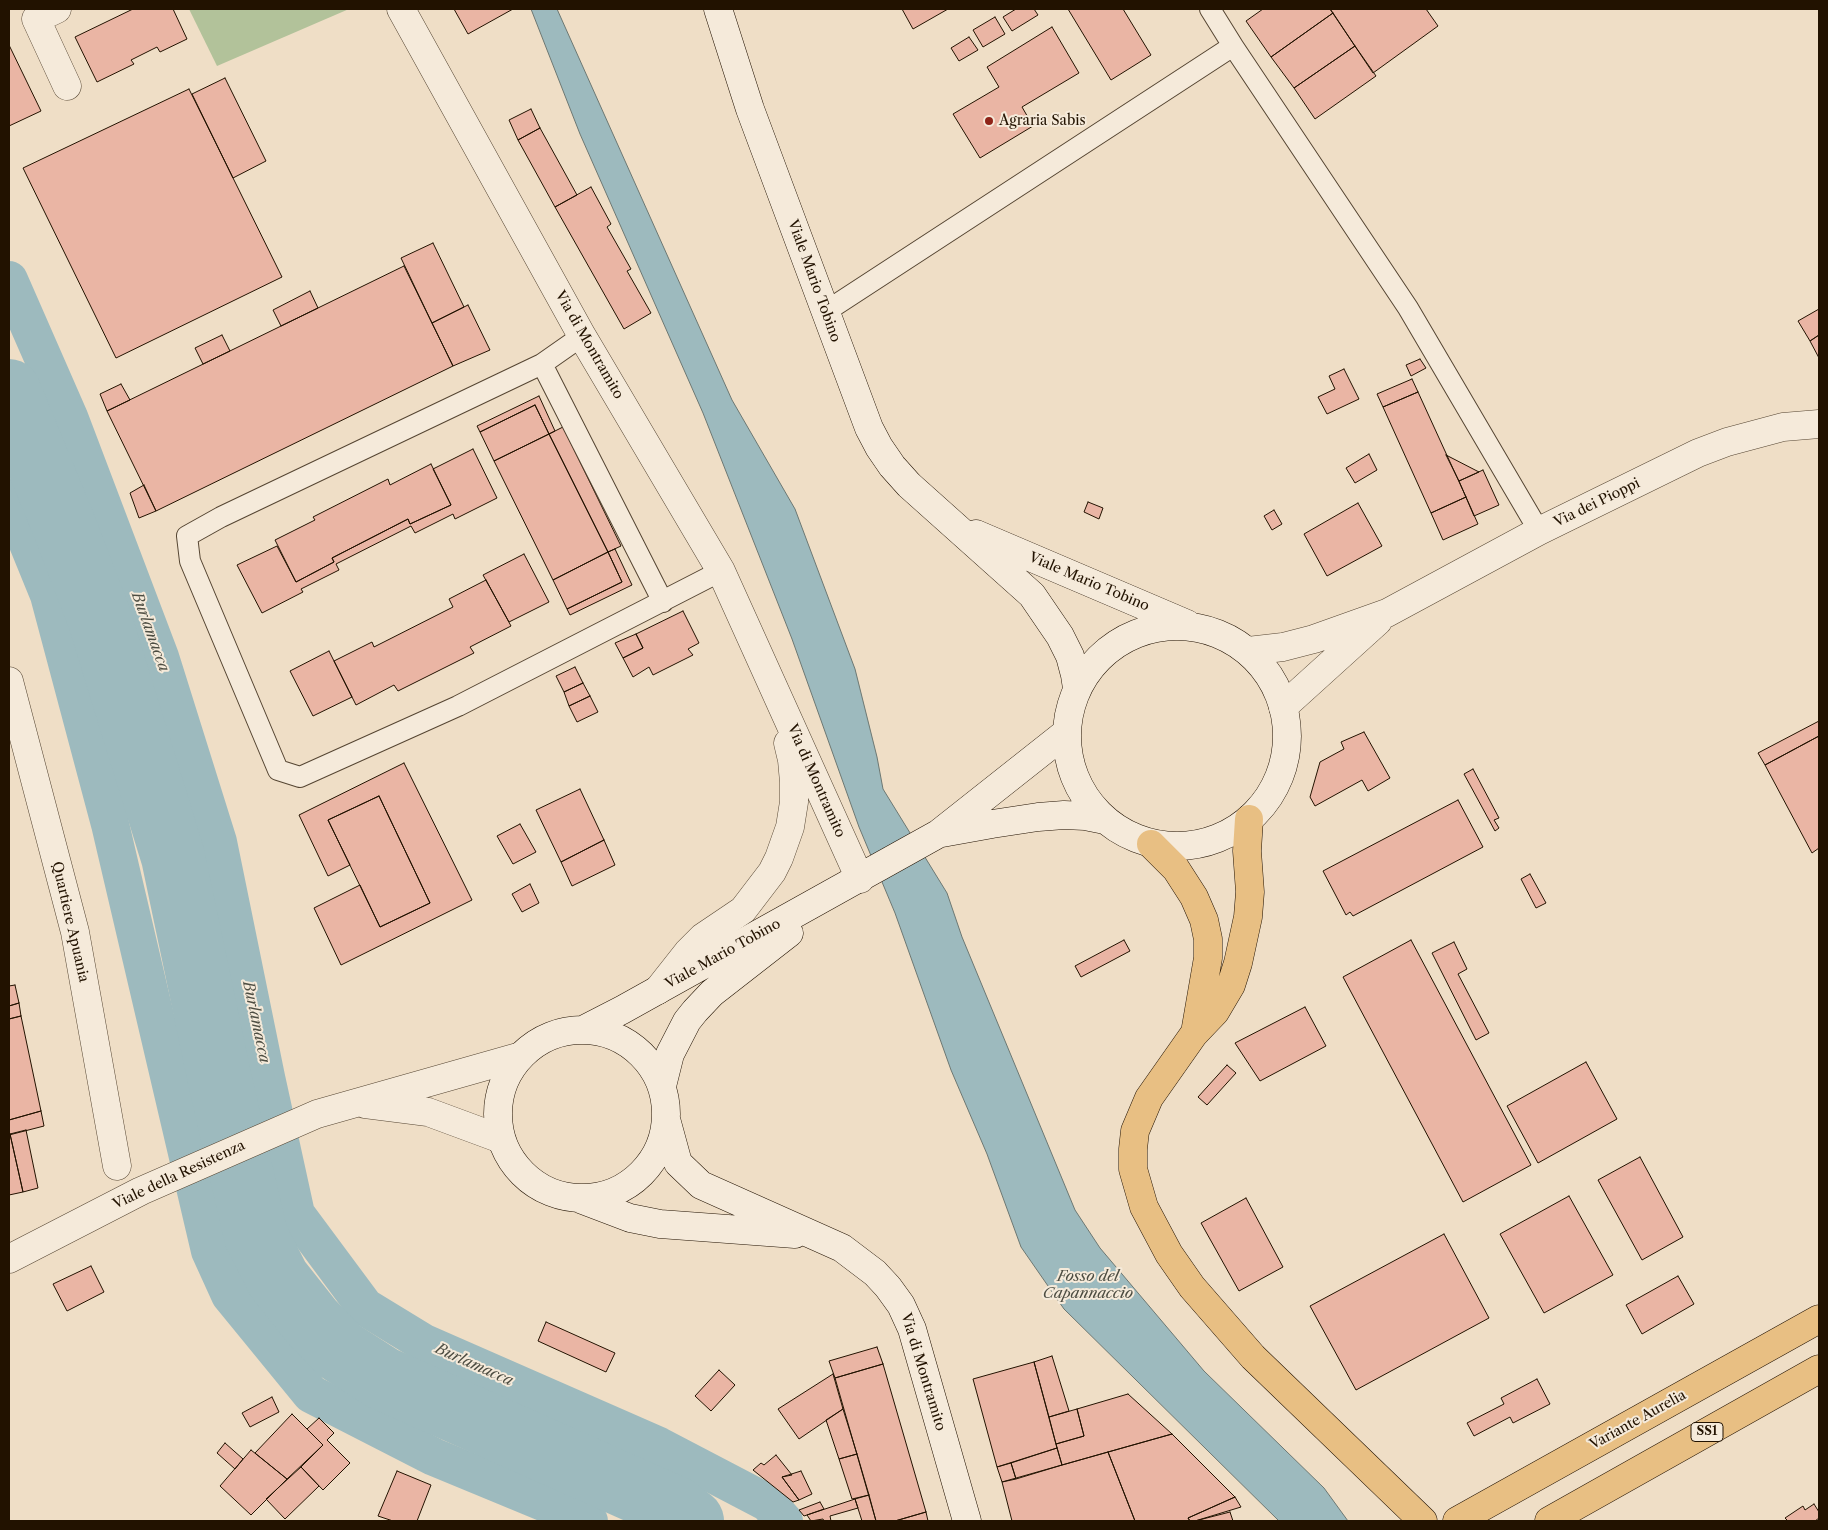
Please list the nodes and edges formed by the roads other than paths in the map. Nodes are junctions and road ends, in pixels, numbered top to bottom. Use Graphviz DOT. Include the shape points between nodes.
graph roads {
  1 [pos="57,9"];
  2 [pos="401,9"];
  3 [pos="718,9"];
  4 [pos="1210,9"];
  5 [pos="1233,46"];
  6 [pos="67,86"];
  7 [pos="825,312"];
  8 [pos="582,336"];
  9 [pos="542,364"];
  10 [pos="1819,424"];
  11 [pos="956,525"];
  12 [pos="1540,531"];
  13 [pos="721,571"];
  14 [pos="663,602"];
  15 [pos="1387,613"];
  16 [pos="1194,627"];
  17 [pos="1248,651"];
  18 [pos="9,681"];
  19 [pos="772,684"];
  20 [pos="1077,688"];
  21 [pos="1283,707"];
  22 [pos="1067,732"];
  23 [pos="1249,819"];
  24 [pos="1105,820"];
  25 [pos="938,834"];
  26 [pos="1151,844"];
  27 [pos="867,874"];
  28 [pos="658,990"];
  29 [pos="585,1028"];
  30 [pos="1194,1034"];
  31 [pos="518,1058"];
  32 [pos="662,1086"];
  33 [pos="354,1102"];
  34 [pos="666,1118"];
  35 [pos="501,1139"];
  36 [pos="116,1166"];
  37 [pos="578,1198"];
  38 [pos="812,1235"];
  39 [pos="9,1259"];
  40 [pos="1819,1302"];
  41 [pos="1819,1319"];
  42 [pos="1769,1347"];
  43 [pos="1819,1369"];
  44 [pos="967,1521"];
  45 [pos="1423,1521"];
  46 [pos="1457,1521"];
  47 [pos="1549,1521"];
  1 -- 6 [label="main road" via="36,19"];
  2 -- 8 [label="main road, Via di Montramito"];
  3 -- 7 [label="main road, Viale Mario Tobino" via="750,109"];
  4 -- 5 [label="lane"];
  5 -- 7 [label="lane"];
  5 -- 12 [label="lane" via="1408,308"];
  7 -- 11 [label="main road, Viale Mario Tobino" via="878,447 909,485"];
  8 -- 9 [label="lane"];
  8 -- 13 [label="main road, Via di Montramito"];
  9 -- 14 [label="lane"];
  9 -- 14 [label="lane" via="187,536 190,561 278,770 300,777 458,706"];
  10 -- 12 [label="main road, Via dei Pioppi" via="1784,427 1698,453"];
  11 -- 16 [label="main road, Viale Mario Tobino"];
  11 -- 20 [label="main road, Viale Mario Tobino" via="1032,595 1070,656"];
  12 -- 15 [label="main road, Via dei Pioppi"];
  13 -- 14 [label="lane"];
  13 -- 19 [label="main road, Via di Montramito"];
  15 -- 17 [label="main road, Via dei Pioppi" via="1314,639 1284,647"];
  15 -- 21 [label="main road, Via dei Pioppi"];
  16 -- 17 [label="main road" via="1214,632"];
  16 -- 20 [label="main road" via="1166,626 1138,632 1093,664"];
  17 -- 21 [label="main road" via="1275,687"];
  18 -- 36 [label="main road, Quartiere Apuania" via="75,932"];
  19 -- 27 [label="main road, Via di Montramito"];
  19 -- 28 [label="main road, Via di Montramito" via="792,760 794,782 790,827 779,858 765,884 744,910 703,937"];
  20 -- 22 [label="main road"];
  21 -- 23 [label="main road" via="1287,738 1282,768 1269,796"];
  22 -- 24 [label="main road" via="1068,756 1076,780 1088,802"];
  22 -- 25 [label="main road, Viale Mario Tobino"];
  23 -- 26 [label="main road" via="1232,832 1213,840 1172,847"];
  23 -- 30 [label="highway" via="1250,892 1238,963 1224,998"];
  24 -- 25 [label="main road, Viale Mario Tobino" via="1085,816 1038,817"];
  24 -- 26 [label="main road" via="1118,830"];
  25 -- 27 [label="main road, Viale Mario Tobino"];
  26 -- 30 [label="highway" via="1176,868 1194,896 1204,920 1208,958"];
  27 -- 28 [label="main road, Viale Mario Tobino"];
  27 -- 32 [label="main road, Viale Mario Tobino" via="705,1000 687,1021 670,1054"];
  28 -- 29 [label="main road, Viale Mario Tobino"];
  29 -- 31 [label="main road" via="552,1034 537,1041"];
  29 -- 32 [label="main road" via="624,1040 640,1052"];
  30 -- 45 [label="highway" via="1149,1098 1135,1131 1133,1169 1144,1207 1177,1267 1230,1332"];
  31 -- 33 [label="main road, Viale della Resistenza"];
  31 -- 35 [label="main road" via="503,1082 497,1111"];
  32 -- 34 [label="main road"];
  33 -- 35 [label="main road, Viale della Resistenza" via="428,1112"];
  33 -- 39 [label="main road, Viale della Resistenza" via="316,1114 141,1192"];
  34 -- 37 [label="main road" via="662,1140 653,1160 638,1177 621,1189 600,1197"];
  34 -- 38 [label="main road, Via di Montramito" via="678,1163 692,1178"];
  35 -- 37 [label="main road" via="512,1162 530,1181 553,1194"];
  37 -- 38 [label="main road, Via di Montramito" via="630,1218 660,1224"];
  38 -- 44 [label="main road, Via di Montramito" via="842,1248 859,1260 875,1273 901,1305 912,1329"];
  40 -- 42 [label="highway"];
  41 -- 42 [label="highway, Variante Aurelia"];
  42 -- 46 [label="highway, Variante Aurelia"];
  43 -- 47 [label="highway, SS1"];
}
